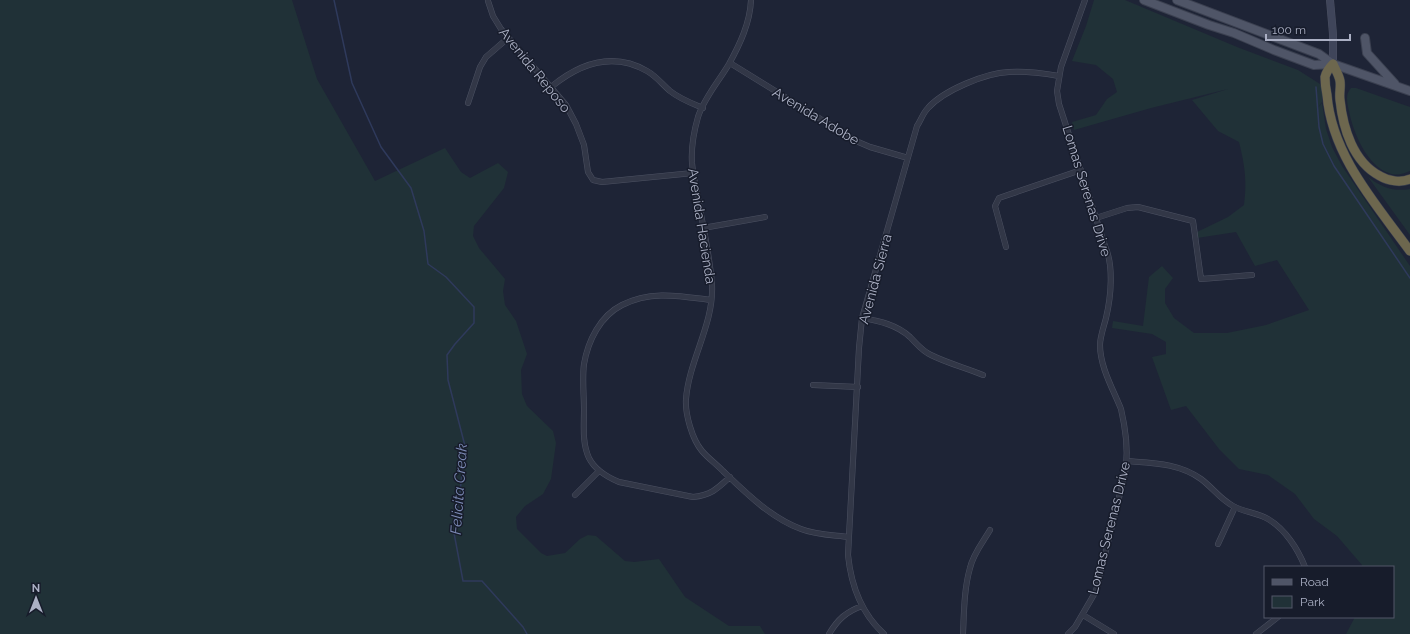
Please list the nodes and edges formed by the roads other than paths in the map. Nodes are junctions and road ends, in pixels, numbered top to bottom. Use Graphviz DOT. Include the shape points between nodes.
graph roads {
  1 [pos="751,0"];
  2 [pos="1085,0"];
  3 [pos="1144,0"];
  4 [pos="1177,0"];
  5 [pos="1330,0"];
  6 [pos="488,1"];
  7 [pos="508,38"];
  8 [pos="1365,38"];
  9 [pos="730,63"];
  10 [pos="1333,64"];
  11 [pos="1059,76"];
  12 [pos="1397,86"];
  13 [pos="551,87"];
  14 [pos="1410,91"];
  15 [pos="468,103"];
  16 [pos="703,108"];
  17 [pos="908,158"];
  18 [pos="1081,170"];
  19 [pos="693,173"];
  20 [pos="1410,179"];
  21 [pos="765,217"];
  22 [pos="1096,218"];
  23 [pos="703,228"];
  24 [pos="1006,248"];
  25 [pos="1410,251"];
  26 [pos="1252,275"];
  27 [pos="711,300"];
  28 [pos="862,318"];
  29 [pos="983,375"];
  30 [pos="813,385"];
  31 [pos="858,388"];
  32 [pos="1127,461"];
  33 [pos="599,471"];
  34 [pos="730,477"];
  35 [pos="575,495"];
  36 [pos="1235,507"];
  37 [pos="990,530"];
  38 [pos="849,537"];
  39 [pos="1218,544"];
  40 [pos="1305,566"];
  41 [pos="862,606"];
  42 [pos="1083,615"];
  43 [pos="1277,618"];
  44 [pos="1260,633"];
  45 [pos="829,634"];
  46 [pos="884,634"];
  47 [pos="963,634"];
  48 [pos="1068,634"];
  49 [pos="1114,634"];
  1 -- 9 [label="street, Avenida Hacienda" via="748,20"];
  2 -- 11 [label="street, Lomas Serenas Drive"];
  3 -- 10 [label="main road" via="1314,65"];
  4 -- 10 [label="main road" via="1319,54"];
  5 -- 10 [label="main road"];
  6 -- 7 [label="street, Avenida Reposo" via="493,16"];
  7 -- 13 [label="street, Avenida Reposo"];
  7 -- 15 [label="street" via="486,57"];
  8 -- 12 [label="main road" via="1367,53"];
  9 -- 16 [label="street, Avenida Hacienda"];
  9 -- 17 [label="street, Avenida Adobe" via="856,141"];
  10 -- 12 [label="main road"];
  10 -- 20 [label="highway" via="1340,80 1340,98 1346,130 1364,165 1385,179"];
  10 -- 25 [label="highway" via="1325,76 1332,127 1356,175"];
  11 -- 17 [label="street, Avenida Sierra" via="1007,72 976,80 947,93 923,115"];
  11 -- 18 [label="street, Lomas Serenas Drive" via="1059,104"];
  12 -- 14 [label="main road"];
  13 -- 16 [label="street" via="585,65 610,61 628,63 657,77 679,98"];
  13 -- 19 [label="street, Avenida Reposo" via="566,105 576,124 584,145 588,172 593,180 602,182"];
  16 -- 19 [label="street, Avenida Hacienda" via="698,116 693,148"];
  17 -- 28 [label="street, Avenida Sierra"];
  18 -- 22 [label="street, Lomas Serenas Drive"];
  18 -- 24 [label="street" via="999,198 995,206"];
  19 -- 23 [label="street, Avenida Hacienda"];
  21 -- 23 [label="street"];
  22 -- 26 [label="street" via="1138,207 1193,221 1201,279"];
  22 -- 32 [label="street, Lomas Serenas Drive" via="1108,253 1111,279 1110,304 1100,344 1104,367 1121,410 1127,442"];
  23 -- 27 [label="street, Avenida Hacienda" via="711,271"];
  27 -- 33 [label="street" via="669,295 634,299 620,306 599,325 588,344 584,365 585,446"];
  27 -- 34 [label="street, Avenida Hacienda" via="688,385 688,421 702,451"];
  28 -- 29 [label="street" via="893,326 931,355"];
  28 -- 31 [label="street, Avenida Sierra"];
  30 -- 31 [label="street"];
  31 -- 38 [label="street, Avenida Sierra"];
  32 -- 36 [label="street" via="1170,465 1192,473 1220,498"];
  32 -- 42 [label="street, Lomas Serenas Drive" via="1096,591"];
  33 -- 34 [label="street" via="619,482 693,496 703,496 716,490"];
  33 -- 35 [label="street"];
  34 -- 38 [label="street, Avenida Hacienda" via="774,516 812,533"];
  36 -- 39 [label="street"];
  36 -- 40 [label="street" via="1268,519 1282,531 1301,556"];
  37 -- 47 [label="street" via="970,568"];
  38 -- 41 [label="street, Avenida Sierra" via="850,573"];
  41 -- 45 [label="street" via="851,610 837,621"];
  41 -- 46 [label="street, Avenida Sierra"];
  42 -- 48 [label="street, Lomas Serenas Drive"];
  42 -- 49 [label="street"];
  43 -- 44 [label="street"];
}
